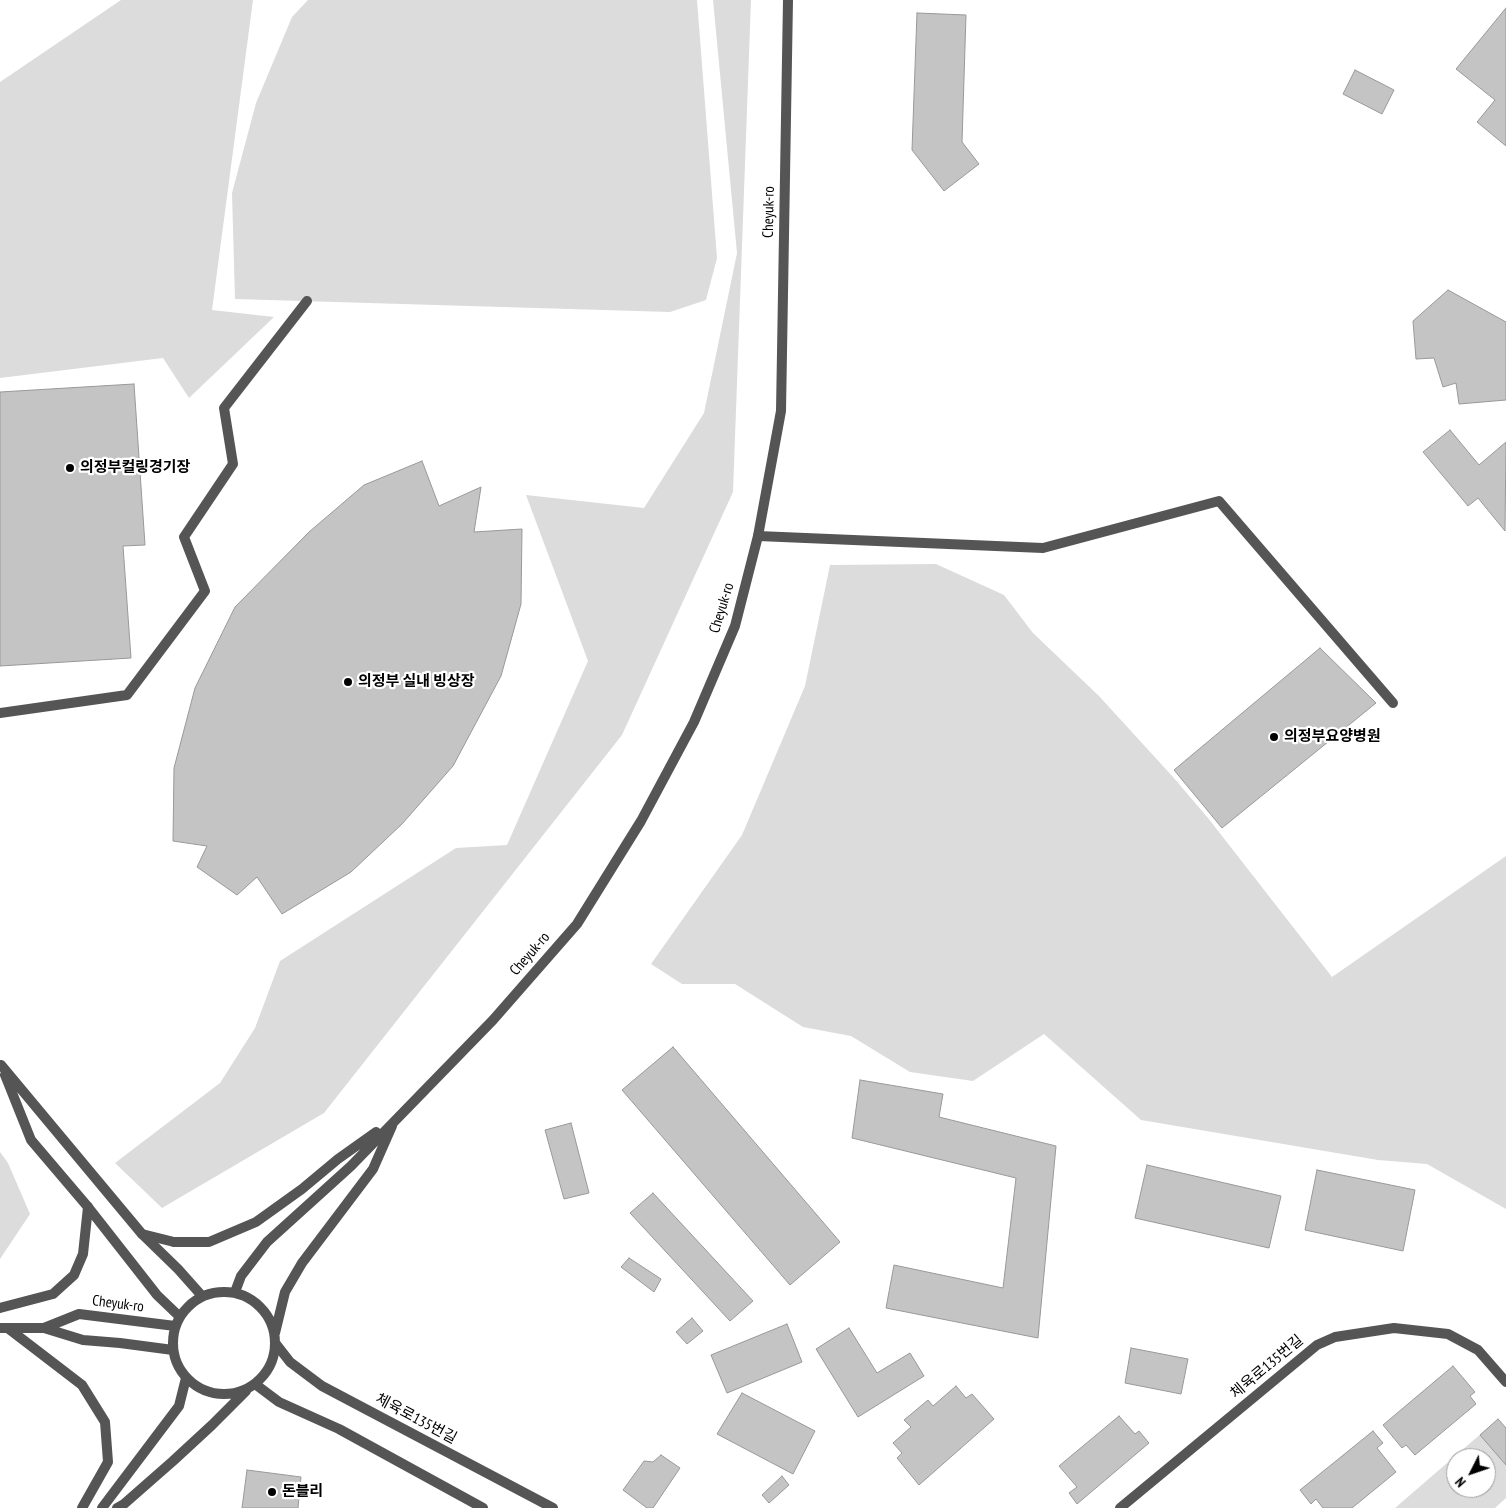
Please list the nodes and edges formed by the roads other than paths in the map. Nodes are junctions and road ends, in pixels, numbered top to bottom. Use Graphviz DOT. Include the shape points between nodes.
graph roads {
  1 [pos="788,0"];
  2 [pos="307,301"];
  3 [pos="758,536"];
  4 [pos="1393,703"];
  5 [pos="0,713"];
  6 [pos="395,1119"];
  7 [pos="88,1207"];
  8 [pos="142,1234"];
  9 [pos="235,1292"];
  10 [pos="202,1296"];
  11 [pos="0,1308"];
  12 [pos="177,1321"];
  13 [pos="44,1328"];
  14 [pos="4,1329"];
  15 [pos="275,1339"];
  16 [pos="173,1350"];
  17 [pos="186,1378"];
  18 [pos="1506,1382"];
  19 [pos="251,1386"];
  20 [pos="82,1508"];
  21 [pos="102,1508"];
  22 [pos="117,1508"];
  23 [pos="483,1508"];
  24 [pos="553,1508"];
  25 [pos="1120,1508"];
  1 -- 3 [label="street, Cheyuk-ro" via="780,411"];
  2 -- 5 [label="street" via="224,408 233,464 184,537 205,592 127,695"];
  3 -- 4 [label="street" via="1043,548 1219,501"];
  3 -- 6 [label="street, Cheyuk-ro" via="735,626 694,722 636,829 577,924 493,1020"];
  6 -- 8 [label="street" via="256,1222 209,1242 174,1242"];
  6 -- 9 [label="street" via="351,1166 267,1242 241,1276"];
  6 -- 15 [label="street" via="373,1169 302,1263 285,1292"];
  7 -- 8 [label="street" via="31,1140 1,1065"];
  7 -- 11 [label="street" via="82,1254 74,1275 53,1294"];
  7 -- 12 [label="street"];
  8 -- 10 [label="street"];
  9 -- 10 [label="street" via="218,1291"];
  9 -- 15 [label="street" via="262,1307 270,1320"];
  10 -- 12 [label="street" via="193,1301"];
  12 -- 13 [label="street, Cheyuk-ro" via="79,1314"];
  12 -- 16 [label="street"];
  13 -- 14 [label="street, Cheyuk-ro"];
  13 -- 16 [label="street" via="83,1340"];
  14 -- 20 [label="street" via="82,1385 105,1422 108,1462"];
  15 -- 19 [label="street" via="270,1366 264,1376"];
  15 -- 24 [label="street, 체육로135번길" via="290,1362 322,1386"];
  16 -- 17 [label="street"];
  17 -- 19 [label="street" via="215,1394 232,1394"];
  17 -- 21 [label="street" via="179,1406"];
  18 -- 25 [label="street, 체육로135번길" via="1478,1350 1448,1334 1394,1328 1335,1337 1317,1345"];
  19 -- 22 [label="street" via="173,1461"];
  19 -- 23 [label="street" via="339,1429"];
}
